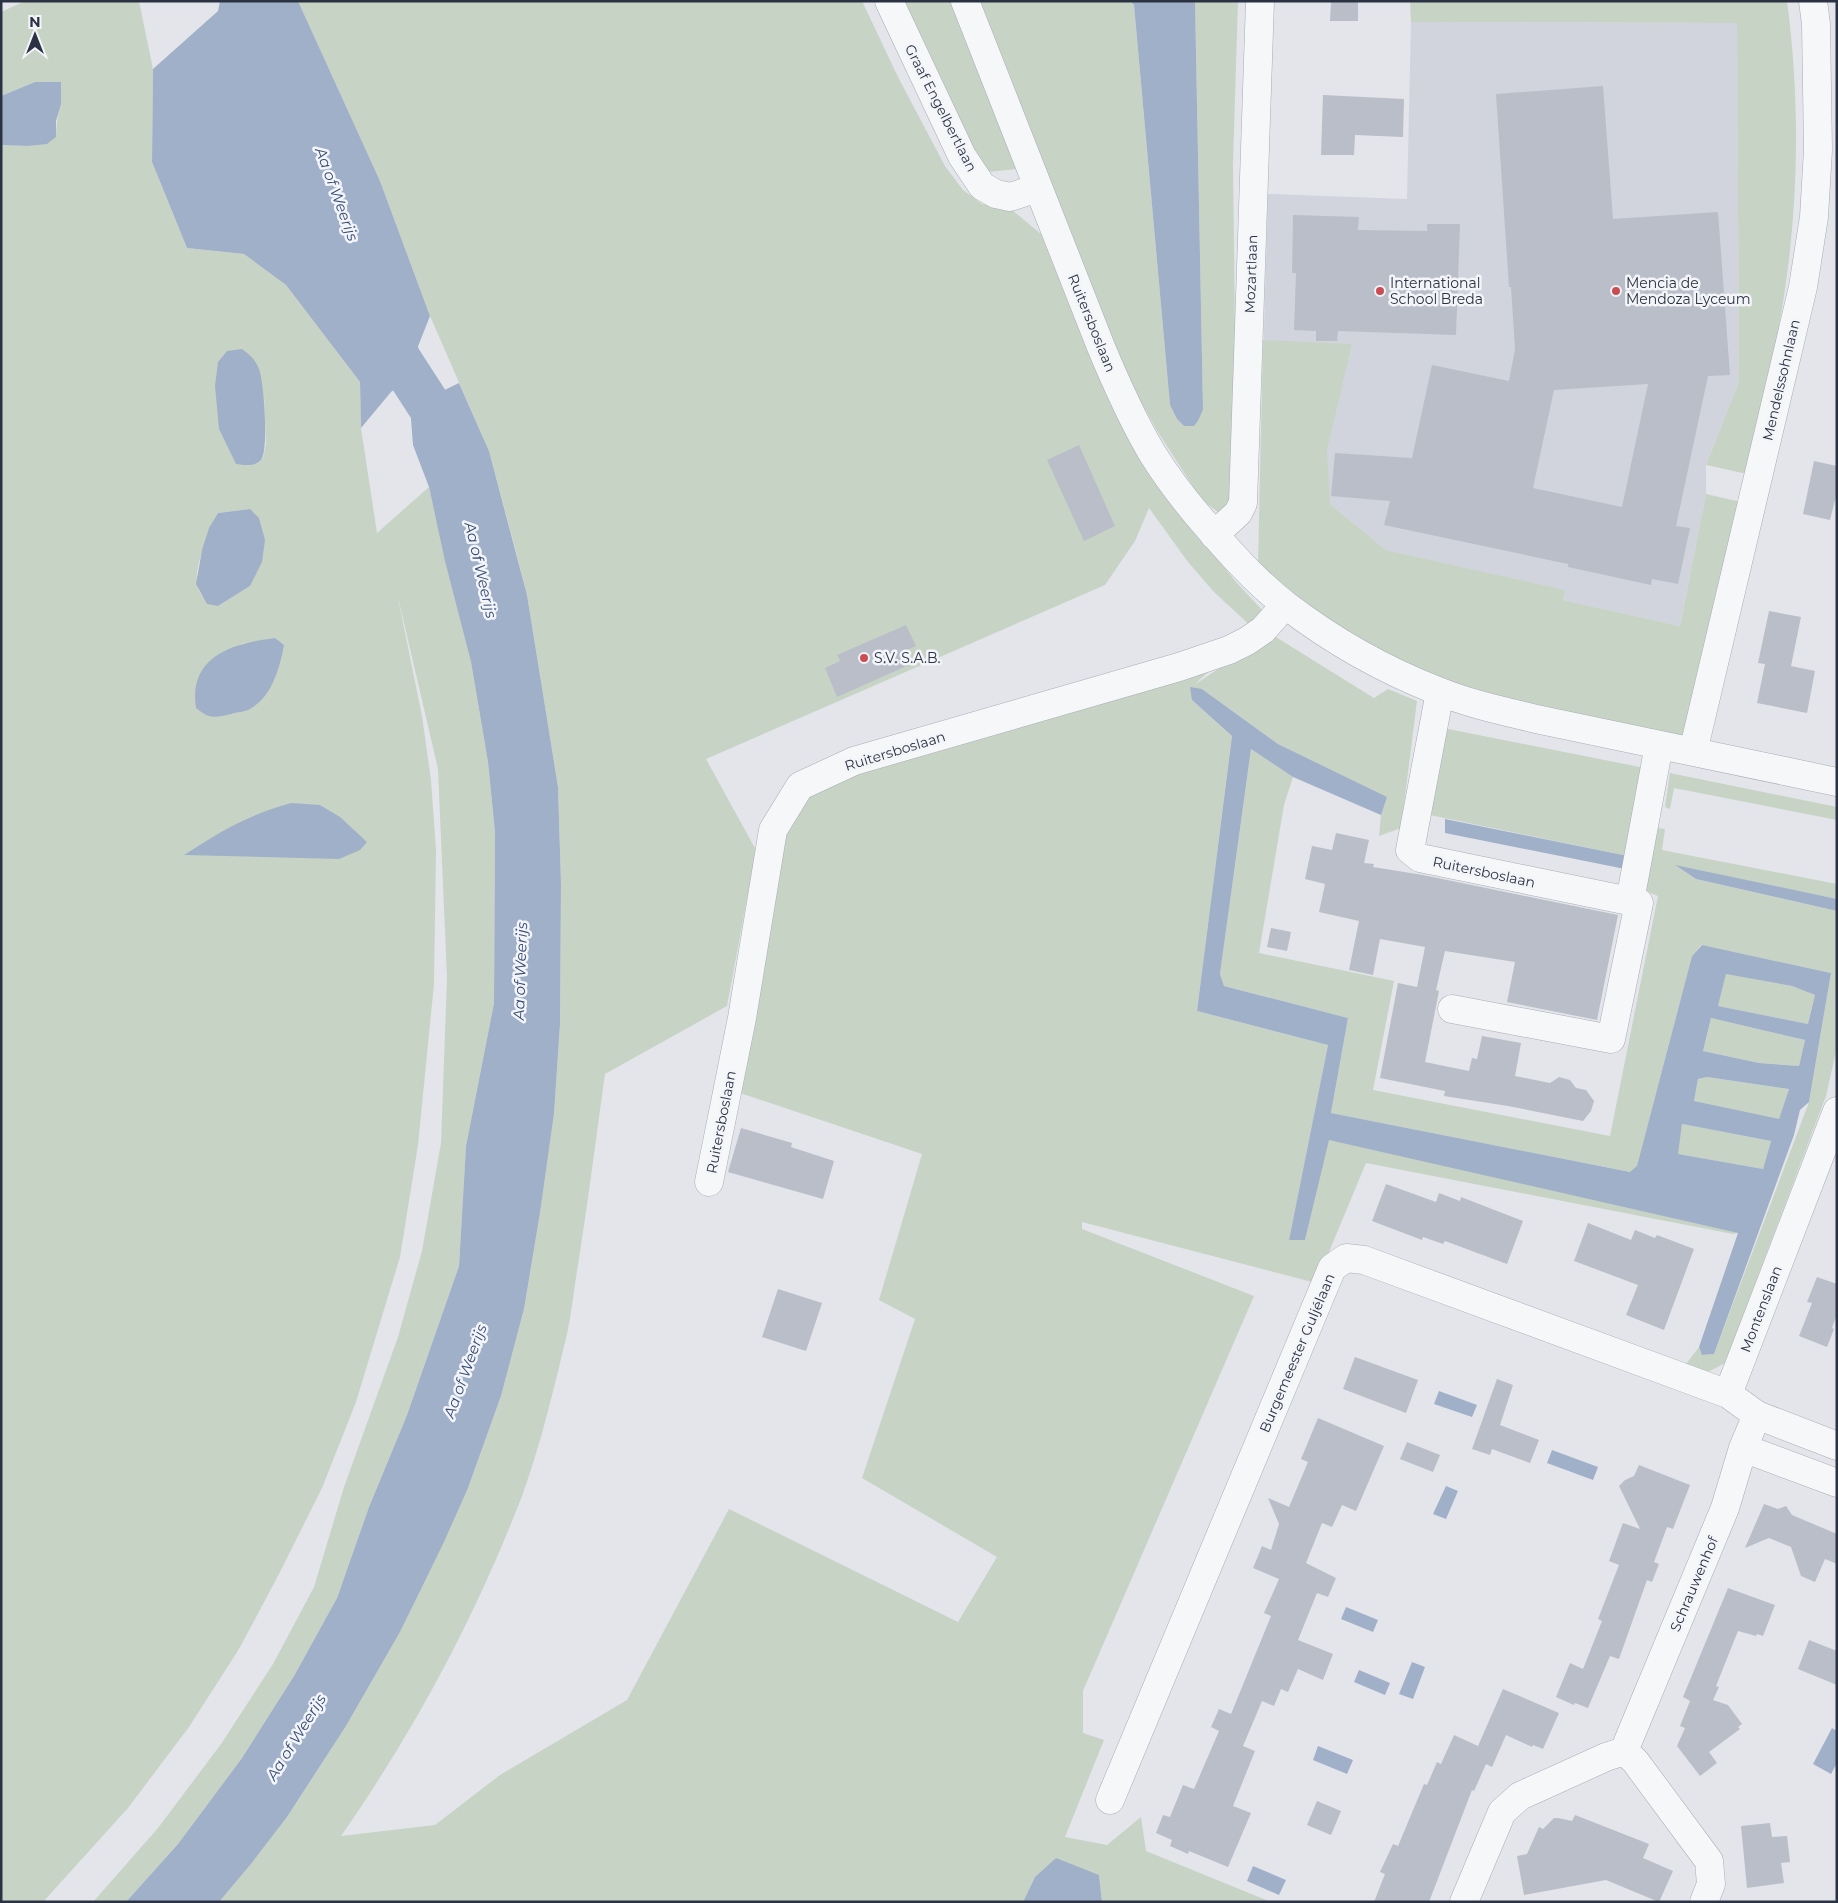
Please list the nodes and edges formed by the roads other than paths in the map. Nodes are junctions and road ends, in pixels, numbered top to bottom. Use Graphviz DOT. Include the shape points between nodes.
graph roads {
  1 [pos="889,1"];
  2 [pos="965,1"];
  3 [pos="1260,1"];
  4 [pos="1822,16"];
  5 [pos="1038,188"];
  6 [pos="1214,534"];
  7 [pos="1285,605"];
  8 [pos="1440,692"];
  9 [pos="1659,745"];
  10 [pos="1693,752"];
  11 [pos="1837,782"];
  12 [pos="1630,902"];
  13 [pos="1452,1009"];
  14 [pos="1837,1112"];
  15 [pos="709,1182"];
  16 [pos="1728,1394"];
  17 [pos="1758,1415"];
  18 [pos="1837,1446"];
  19 [pos="1743,1448"];
  20 [pos="1837,1483"];
  21 [pos="1624,1751"];
  22 [pos="1110,1800"];
  23 [pos="1464,1902"];
  24 [pos="1704,1902"];
  1 -- 5 [label="street, Graaf Engelbertlaan" via="962,156 982,186 1010,197"];
  2 -- 5 [label="street, Ruitersboslaan"];
  3 -- 6 [label="street, Mozartlaan" via="1243,503 1238,513"];
  4 -- 10 [label="street, Mendelssohnlaan" via="1814,217 1804,287"];
  5 -- 6 [label="street, Ruitersboslaan" via="1101,347 1132,415 1164,471"];
  6 -- 7 [label="street, Ruitersboslaan"];
  7 -- 8 [label="street, Ruitersboslaan" via="1366,658"];
  7 -- 15 [label="street, Ruitersboslaan" via="1263,630 1229,650 854,761 800,786 773,830 742,1018"];
  8 -- 9 [label="street, Ruitersboslaan" via="1488,708"];
  8 -- 12 [label="street, Ruitersboslaan" via="1410,850 1420,858"];
  9 -- 10 [label="street, Ruitersboslaan"];
  9 -- 12 [label="street"];
  10 -- 11 [label="street, Ruitersboslaan"];
  12 -- 13 [label="street" via="1640,904 1611,1039"];
  14 -- 16 [label="street, Montenslaan"];
  16 -- 17 [label="street"];
  16 -- 22 [label="street, Burgemeester Guljélaan" via="1364,1260 1346,1258 1332,1268"];
  17 -- 18 [label="street"];
  17 -- 19 [label="street, Schrauwenhof"];
  19 -- 20 [label="street"];
  19 -- 21 [label="street, Schrauwenhof" via="1725,1508"];
  21 -- 23 [label="street" via="1520,1796 1502,1812"];
  21 -- 24 [label="street" via="1635,1761 1710,1861 1712,1884"];
}
